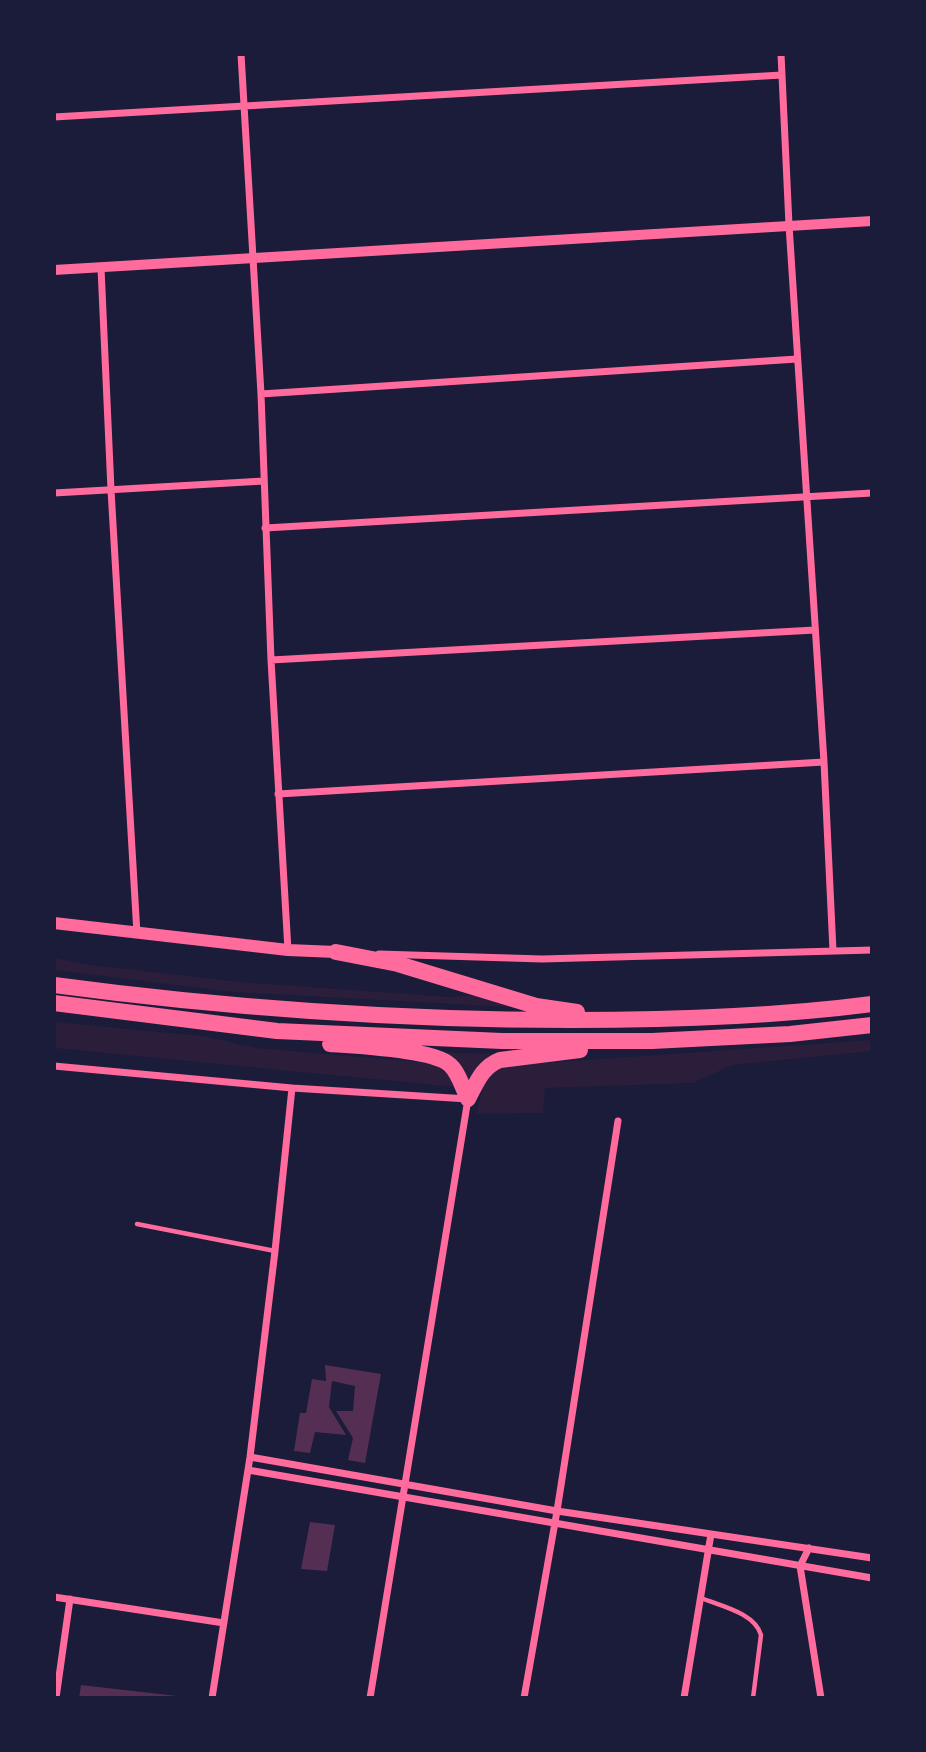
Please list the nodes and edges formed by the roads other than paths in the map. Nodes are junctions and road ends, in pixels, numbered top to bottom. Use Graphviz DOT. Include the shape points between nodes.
graph roads {
  1 [pos="241,54"];
  2 [pos="781,54"];
  3 [pos="782,75"];
  4 [pos="245,108"];
  5 [pos="54,117"];
  6 [pos="872,222"];
  7 [pos="789,225"];
  8 [pos="253,258"];
  9 [pos="101,268"];
  10 [pos="54,270"];
  11 [pos="797,359"];
  12 [pos="261,394"];
  13 [pos="264,481"];
  14 [pos="111,490"];
  15 [pos="54,493"];
  16 [pos="872,494"];
  17 [pos="807,497"];
  18 [pos="265,528"];
  19 [pos="815,630"];
  20 [pos="271,660"];
  21 [pos="824,762"];
  22 [pos="278,794"];
  23 [pos="54,923"];
  24 [pos="137,934"];
  25 [pos="288,950"];
  26 [pos="872,950"];
  27 [pos="833,951"];
  28 [pos="336,952"];
  29 [pos="54,985"];
  30 [pos="54,1003"];
  31 [pos="872,1004"];
  32 [pos="663,1020"];
  33 [pos="872,1025"];
  34 [pos="276,1031"];
  35 [pos="652,1041"];
  36 [pos="54,1066"];
  37 [pos="292,1088"];
  38 [pos="468,1100"];
  39 [pos="618,1121"];
  40 [pos="137,1224"];
  41 [pos="275,1251"];
  42 [pos="250,1457"];
  43 [pos="248,1470"];
  44 [pos="405,1483"];
  45 [pos="402,1496"];
  46 [pos="557,1511"];
  47 [pos="555,1522"];
  48 [pos="711,1534"];
  49 [pos="709,1548"];
  50 [pos="809,1548"];
  51 [pos="872,1558"];
  52 [pos="800,1566"];
  53 [pos="872,1578"];
  54 [pos="54,1597"];
  55 [pos="700,1598"];
  56 [pos="69,1600"];
  57 [pos="224,1623"];
  58 [pos="56,1698"];
  59 [pos="212,1698"];
  60 [pos="370,1698"];
  61 [pos="524,1698"];
  62 [pos="684,1698"];
  63 [pos="753,1698"];
  64 [pos="821,1698"];
  1 -- 4 [label="street"];
  2 -- 3 [label="street"];
  3 -- 4 [label="street"];
  3 -- 7 [label="street"];
  4 -- 5 [label="street"];
  4 -- 8 [label="street"];
  6 -- 7 [label="street"];
  7 -- 8 [label="street"];
  7 -- 11 [label="street"];
  8 -- 9 [label="street"];
  8 -- 12 [label="street"];
  9 -- 10 [label="street"];
  9 -- 14 [label="street"];
  11 -- 12 [label="street"];
  11 -- 17 [label="street"];
  12 -- 13 [label="street"];
  13 -- 14 [label="street"];
  13 -- 18 [label="street"];
  14 -- 15 [label="street"];
  14 -- 24 [label="street"];
  16 -- 17 [label="street"];
  17 -- 18 [label="street"];
  17 -- 19 [label="street"];
  18 -- 20 [label="street"];
  19 -- 20 [label="street"];
  19 -- 21 [label="street"];
  20 -- 22 [label="street"];
  21 -- 22 [label="street"];
  21 -- 27 [label="street"];
  22 -- 25 [label="street"];
  23 -- 24 [label="main road"];
  24 -- 25 [label="main road"];
  25 -- 28 [label="main road"];
  26 -- 27 [label="street"];
  27 -- 28 [label="street" via="542,959"];
  28 -- 32 [label="highway" via="398,964 536,1006"];
  29 -- 32 [label="highway" via="347,1014"];
  30 -- 34 [label="highway"];
  31 -- 32 [label="highway"];
  33 -- 35 [label="highway"];
  34 -- 35 [label="highway" via="502,1041"];
  34 -- 38 [label="highway" via="305,1041 443,1060 456,1073"];
  35 -- 38 [label="highway" via="500,1060 483,1070"];
  36 -- 37 [label="street"];
  37 -- 38 [label="street"];
  37 -- 41 [label="street"];
  38 -- 44 [label="street"];
  39 -- 46 [label="street"];
  40 -- 41 [label="lane"];
  41 -- 42 [label="street"];
  42 -- 43 [label="street"];
  42 -- 44 [label="street"];
  43 -- 45 [label="street"];
  43 -- 57 [label="street"];
  44 -- 45 [label="street"];
  44 -- 46 [label="street"];
  45 -- 47 [label="street"];
  45 -- 60 [label="street"];
  46 -- 47 [label="street"];
  46 -- 48 [label="street"];
  47 -- 49 [label="street"];
  47 -- 61 [label="street"];
  48 -- 49 [label="street"];
  48 -- 50 [label="street"];
  49 -- 52 [label="street"];
  49 -- 55 [label="street"];
  50 -- 51 [label="street"];
  50 -- 52 [label="street"];
  52 -- 53 [label="street"];
  52 -- 64 [label="street"];
  54 -- 56 [label="street"];
  55 -- 62 [label="street"];
  55 -- 63 [label="lane" via="758,1626 761,1635"];
  56 -- 57 [label="street"];
  56 -- 58 [label="street"];
  57 -- 59 [label="street"];
}
